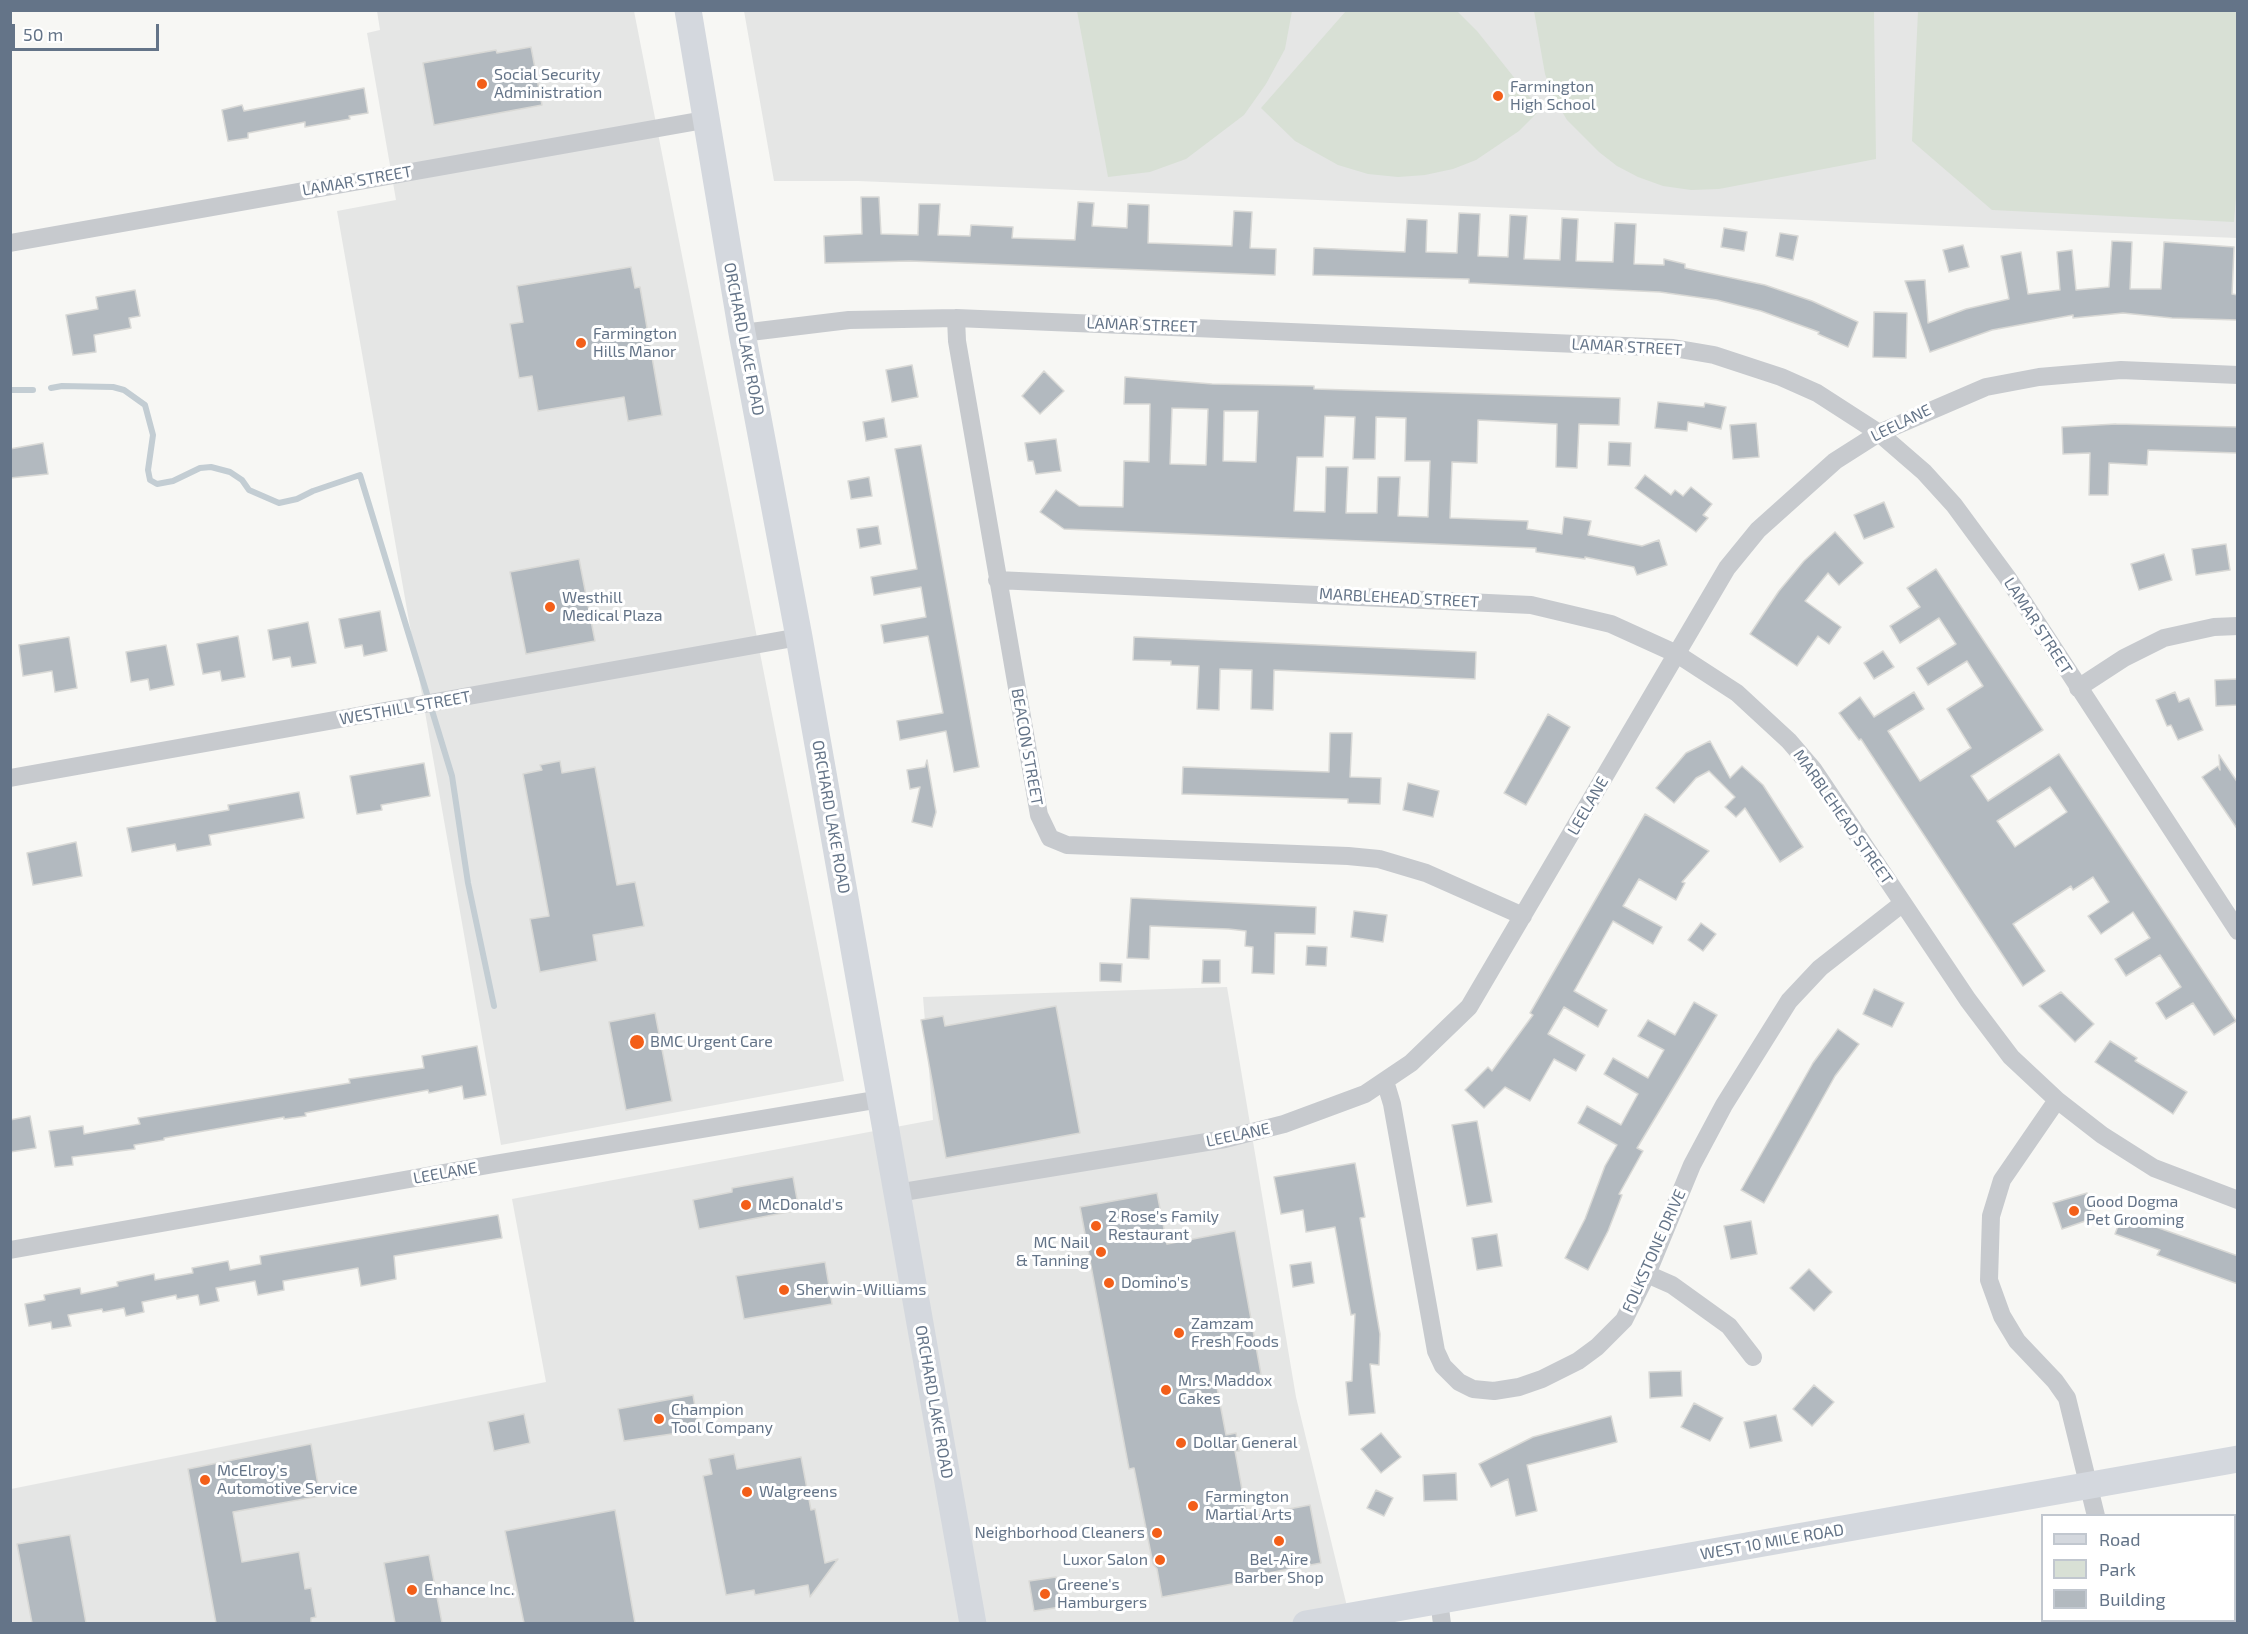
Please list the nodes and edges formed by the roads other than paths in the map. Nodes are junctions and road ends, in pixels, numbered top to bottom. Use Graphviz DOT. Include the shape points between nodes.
graph roads {
  1 [pos="688,10"];
  2 [pos="704,120"];
  3 [pos="10,243"];
  4 [pos="956,318"];
  5 [pos="742,333"];
  6 [pos="2238,375"];
  7 [pos="1879,433"];
  8 [pos="997,580"];
  9 [pos="2238,626"];
  10 [pos="799,637"];
  11 [pos="1677,654"];
  12 [pos="2078,688"];
  13 [pos="10,778"];
  14 [pos="1903,903"];
  15 [pos="1523,916"];
  16 [pos="2238,931"];
  17 [pos="1385,1081"];
  18 [pos="880,1099"];
  19 [pos="2057,1100"];
  20 [pos="897,1193"];
  21 [pos="2238,1200"];
  22 [pos="10,1250"];
  23 [pos="1647,1274"];
  24 [pos="1753,1357"];
  25 [pos="2238,1459"];
  26 [pos="2090,1486"];
  27 [pos="2096,1514"];
  28 [pos="1440,1612"];
  29 [pos="973,1623"];
  30 [pos="1306,1623"];
  1 -- 2 [label="main road, ORCHARD LAKE ROAD"];
  2 -- 3 [label="street, LAMAR STREET"];
  2 -- 5 [label="main road, ORCHARD LAKE ROAD"];
  4 -- 5 [label="street, LAMAR STREET" via="849,320"];
  4 -- 7 [label="street, LAMAR STREET" via="1673,348 1714,355 1781,377 1817,393"];
  4 -- 8 [label="street, BEACON STREET"];
  5 -- 10 [label="main road, ORCHARD LAKE ROAD"];
  6 -- 7 [label="street, LEELANE" via="2121,370 2039,377 1986,387"];
  7 -- 11 [label="street, LEELANE" via="1834,461 1758,530 1727,568"];
  7 -- 12 [label="street, LAMAR STREET" via="1924,472 1982,539"];
  8 -- 11 [label="street, MARBLEHEAD STREET" via="1531,605 1611,624"];
  8 -- 15 [label="street, BEACON STREET" via="1039,815 1050,838 1067,844 1379,860 1426,873"];
  9 -- 12 [label="street" via="2214,627 2164,639 2124,658"];
  10 -- 13 [label="street, WESTHILL STREET"];
  10 -- 18 [label="main road, ORCHARD LAKE ROAD"];
  11 -- 14 [label="street, MARBLEHEAD STREET" via="1737,693 1789,741 1836,802"];
  11 -- 15 [label="street, LEELANE"];
  12 -- 16 [label="street, LAMAR STREET"];
  14 -- 19 [label="street, MARBLEHEAD STREET" via="1990,1033"];
  14 -- 23 [label="street, FOLKSTONE DRIVE" via="1820,968 1789,1001 1724,1105 1692,1165"];
  15 -- 17 [label="street, LEELANE" via="1469,1007 1411,1063"];
  17 -- 20 [label="street, LEELANE" via="1365,1094 1284,1124 1225,1139"];
  17 -- 23 [label="street, FOLKSTONE DRIVE" via="1436,1351 1443,1366 1459,1382 1473,1389 1518,1388 1570,1366 1597,1347 1623,1320"];
  18 -- 20 [label="main road, ORCHARD LAKE ROAD"];
  18 -- 22 [label="street, LEELANE"];
  19 -- 21 [label="street, MARBLEHEAD STREET" via="2154,1168"];
  19 -- 26 [label="street" via="2002,1180 1991,1216 1989,1280 2002,1316 2017,1341 2067,1398"];
  20 -- 29 [label="main road, ORCHARD LAKE ROAD"];
  23 -- 24 [label="street" via="1672,1285 1729,1326"];
  25 -- 26 [label="main road, WEST 10 MILE ROAD"];
  26 -- 27 [label="street"];
  26 -- 28 [label="main road, WEST 10 MILE ROAD"];
  28 -- 30 [label="main road, WEST 10 MILE ROAD"];
}
